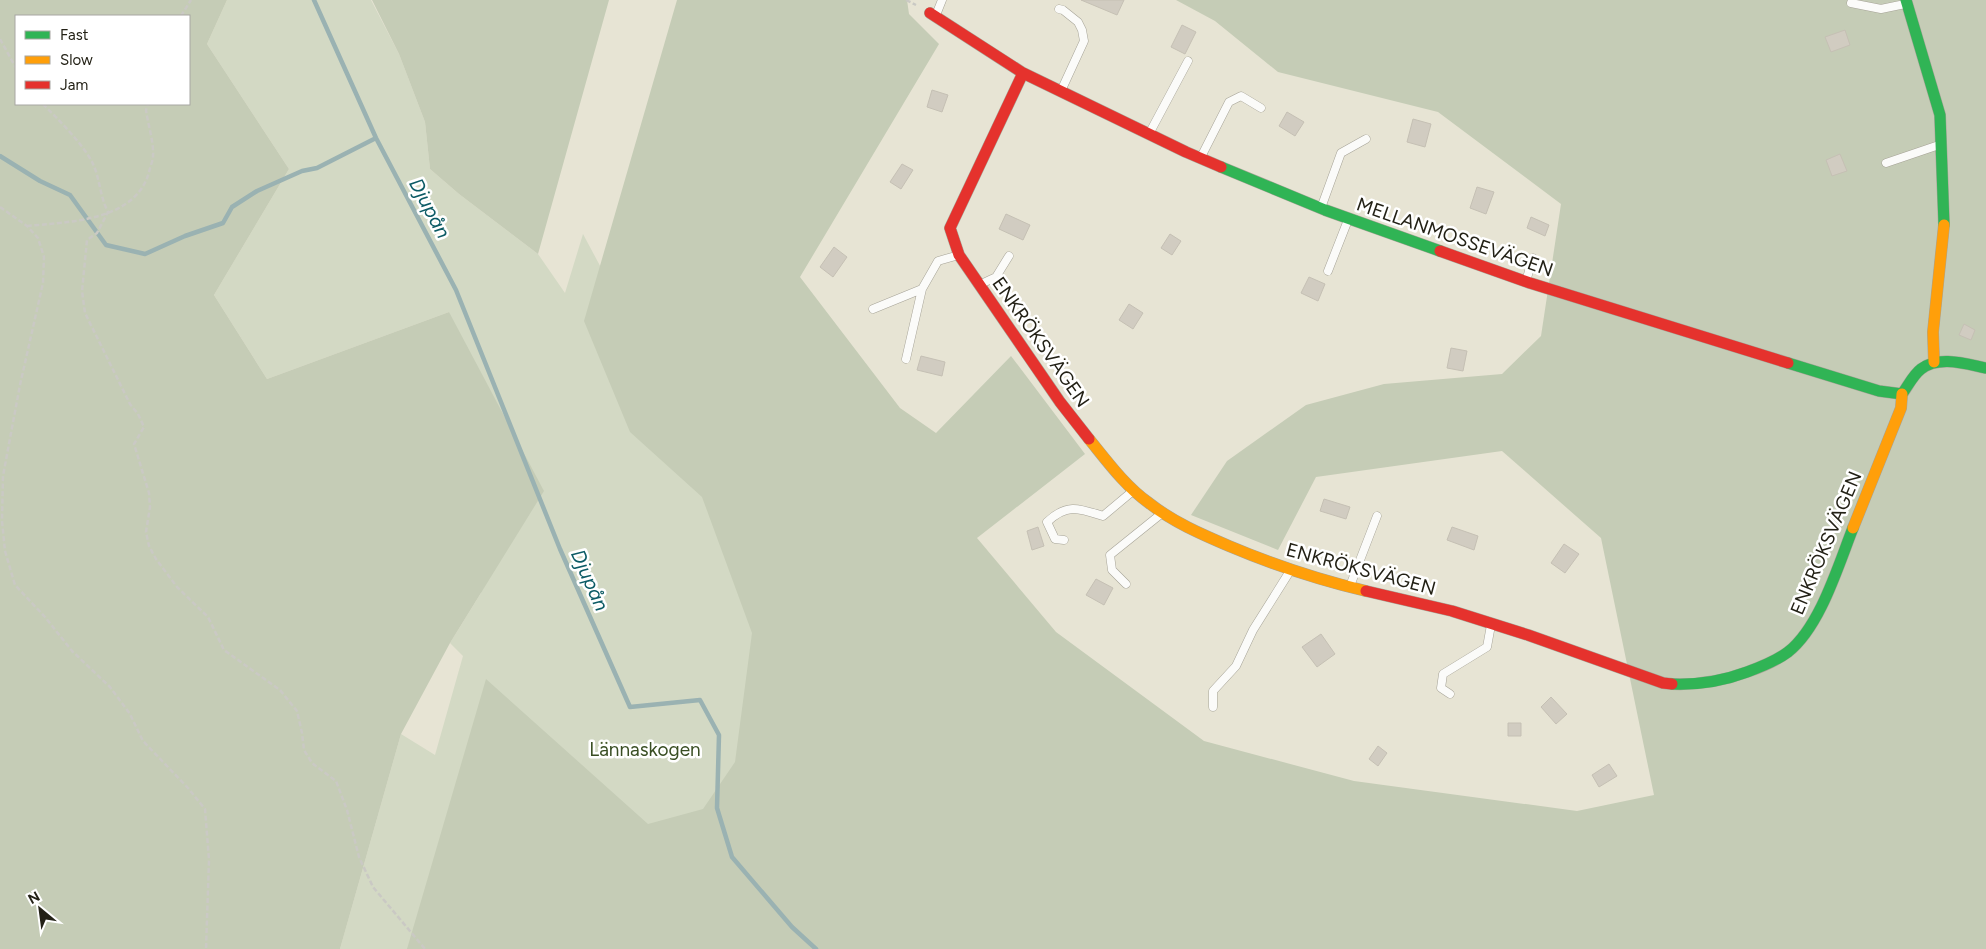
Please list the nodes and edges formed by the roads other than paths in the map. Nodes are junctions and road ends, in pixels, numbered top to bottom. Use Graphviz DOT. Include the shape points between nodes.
graph roads {
  1 [pos="942,0"];
  2 [pos="1907,2"];
  3 [pos="1851,3"];
  4 [pos="1059,9"];
  5 [pos="932,15"];
  6 [pos="1188,61"];
  7 [pos="1023,73"];
  8 [pos="1061,91"];
  9 [pos="1261,108"];
  10 [pos="1149,134"];
  11 [pos="1366,139"];
  12 [pos="1941,144"];
  13 [pos="1200,159"];
  14 [pos="1886,163"];
  15 [pos="1321,208"];
  16 [pos="1349,218"];
  17 [pos="959,255"];
  18 [pos="1009,256"];
  19 [pos="1533,258"];
  20 [pos="1328,271"];
  21 [pos="1526,281"];
  22 [pos="979,285"];
  23 [pos="922,289"];
  24 [pos="873,309"];
  25 [pos="906,358"];
  26 [pos="1934,362"];
  27 [pos="1986,368"];
  28 [pos="1902,394"];
  29 [pos="1134,490"];
  30 [pos="1163,512"];
  31 [pos="1377,516"];
  32 [pos="1064,540"];
  33 [pos="1291,569"];
  34 [pos="1126,584"];
  35 [pos="1349,587"];
  36 [pos="1492,623"];
  37 [pos="1450,694"];
  38 [pos="1212,707"];
  1 -- 5 [label="lane"];
  2 -- 3 [label="lane" via="1881,9"];
  2 -- 12 [label="street" via="1940,115"];
  4 -- 8 [label="lane" via="1078,22 1084,41"];
  5 -- 7 [label="street, MELLANMOSSEVÄGEN"];
  6 -- 10 [label="lane"];
  7 -- 8 [label="street, MELLANMOSSEVÄGEN"];
  7 -- 17 [label="street, ENKRÖKSVÄGEN" via="950,228"];
  8 -- 10 [label="street, MELLANMOSSEVÄGEN"];
  9 -- 13 [label="lane" via="1241,96 1229,102"];
  10 -- 13 [label="street, MELLANMOSSEVÄGEN"];
  11 -- 15 [label="lane" via="1341,153"];
  12 -- 14 [label="lane"];
  12 -- 26 [label="street" via="1944,224 1933,332"];
  13 -- 15 [label="street, MELLANMOSSEVÄGEN"];
  15 -- 16 [label="street, MELLANMOSSEVÄGEN"];
  16 -- 20 [label="lane"];
  16 -- 21 [label="street, MELLANMOSSEVÄGEN"];
  17 -- 22 [label="street, ENKRÖKSVÄGEN"];
  17 -- 23 [label="lane" via="938,261"];
  18 -- 22 [label="lane" via="996,277"];
  19 -- 21 [label="lane"];
  21 -- 28 [label="street, MELLANMOSSEVÄGEN" via="1879,391"];
  22 -- 29 [label="street, ENKRÖKSVÄGEN" via="1060,402"];
  23 -- 24 [label="lane"];
  23 -- 25 [label="lane"];
  26 -- 27 [label="street"];
  26 -- 28 [label="street" via="1921,370"];
  28 -- 36 [label="street, ENKRÖKSVÄGEN" via="1901,408 1818,614 1788,652 1766,665 1736,676 1690,685 1664,683"];
  29 -- 30 [label="street, ENKRÖKSVÄGEN" via="1148,504"];
  29 -- 32 [label="lane" via="1103,516 1073,507 1054,515 1047,522 1049,530 1055,539"];
  30 -- 33 [label="street, ENKRÖKSVÄGEN" via="1192,530"];
  30 -- 34 [label="lane" via="1110,555 1112,570"];
  31 -- 35 [label="lane"];
  33 -- 35 [label="street, ENKRÖKSVÄGEN"];
  33 -- 38 [label="lane" via="1253,630 1236,666 1213,691"];
  35 -- 36 [label="street, ENKRÖKSVÄGEN"];
  36 -- 37 [label="lane" via="1487,647 1443,674 1441,688"];
}
